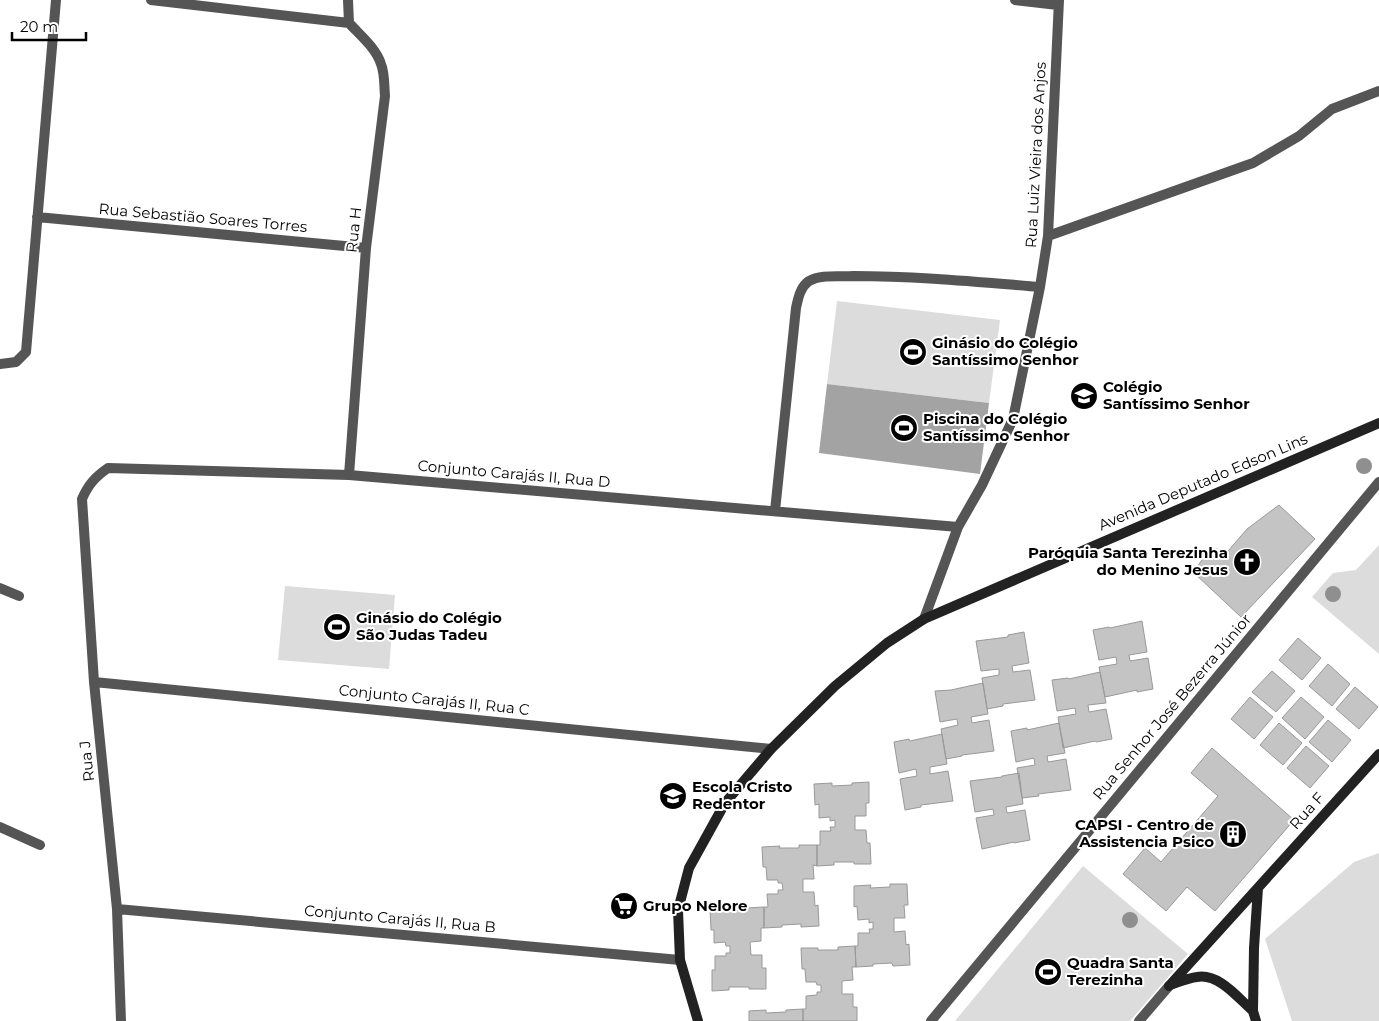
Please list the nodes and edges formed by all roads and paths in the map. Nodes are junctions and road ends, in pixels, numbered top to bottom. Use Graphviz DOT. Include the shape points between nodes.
graph roads {
  1 [pos="56,0"];
  2 [pos="151,0"];
  3 [pos="348,0"];
  4 [pos="1015,0"];
  5 [pos="1059,2"];
  6 [pos="349,23"];
  7 [pos="1379,91"];
  8 [pos="36,217"];
  9 [pos="1048,236"];
  10 [pos="366,248"];
  11 [pos="1040,287"];
  12 [pos="0,364"];
  13 [pos="1379,423"];
  14 [pos="348,475"];
  15 [pos="1379,482"];
  16 [pos="82,499"];
  17 [pos="775,511"];
  18 [pos="958,527"];
  19 [pos="0,588"];
  20 [pos="19,596"];
  21 [pos="924,619"];
  22 [pos="94,682"];
  23 [pos="771,749"];
  24 [pos="1377,759"];
  25 [pos="0,827"];
  26 [pos="40,845"];
  27 [pos="1258,888"];
  28 [pos="117,909"];
  29 [pos="680,960"];
  30 [pos="1169,986"];
  31 [pos="1254,1016"];
  32 [pos="121,1021"];
  33 [pos="698,1021"];
  34 [pos="931,1021"];
  35 [pos="1139,1021"];
  1 -- 8 [label="street"];
  2 -- 6 [label="street"];
  3 -- 6 [label="street"];
  4 -- 5 [label="street"];
  5 -- 9 [label="street, Rua Luiz Vieira dos Anjos"];
  6 -- 10 [label="street, Rua H" via="381,62 384,76 385,96"];
  7 -- 9 [label="street" via="1332,109 1299,136 1253,163"];
  8 -- 10 [label="street, Rua Sebastião Soares Torres"];
  8 -- 12 [label="street" via="26,352 16,362"];
  9 -- 11 [label="street, Rua Luiz Vieira dos Anjos"];
  10 -- 14 [label="street, Rua H"];
  11 -- 17 [label="street" via="878,276 818,277 806,282 796,308"];
  11 -- 18 [label="street, Rua Luiz Vieira dos Anjos" via="1013,419"];
  13 -- 21 [label="street, Avenida Deputado Edson Lins"];
  14 -- 16 [label="street, Conjunto Carajás II, Rua D" via="108,468 88,486"];
  14 -- 17 [label="street, Conjunto Carajás II, Rua D"];
  15 -- 34 [label="street, Rua Senhor José Bezerra Júnior"];
  16 -- 22 [label="street, Rua J"];
  17 -- 18 [label="street, Conjunto Carajás II, Rua D"];
  18 -- 21 [label="street, Rua Luiz Vieira dos Anjos"];
  19 -- 20 [label="street"];
  21 -- 23 [label="street, Avenida Deputado Edson Lins" via="887,643 835,686"];
  22 -- 23 [label="street, Conjunto Carajás II, Rua C"];
  22 -- 28 [label="street, Rua J"];
  23 -- 29 [label="street, Avenida Deputado Edson Lins" via="725,803 689,868 678,910"];
  24 -- 27 [label="street, Rua F"];
  25 -- 26 [label="street"];
  27 -- 30 [label="street, Rua F"];
  27 -- 31 [label="street"];
  28 -- 29 [label="street, Conjunto Carajás II, Rua B"];
  28 -- 32 [label="street, Rua J"];
  29 -- 33 [label="street, Avenida Deputado Edson Lins"];
  30 -- 31 [label="street" via="1207,976 1219,981"];
  30 -- 35 [label="street"];
}
